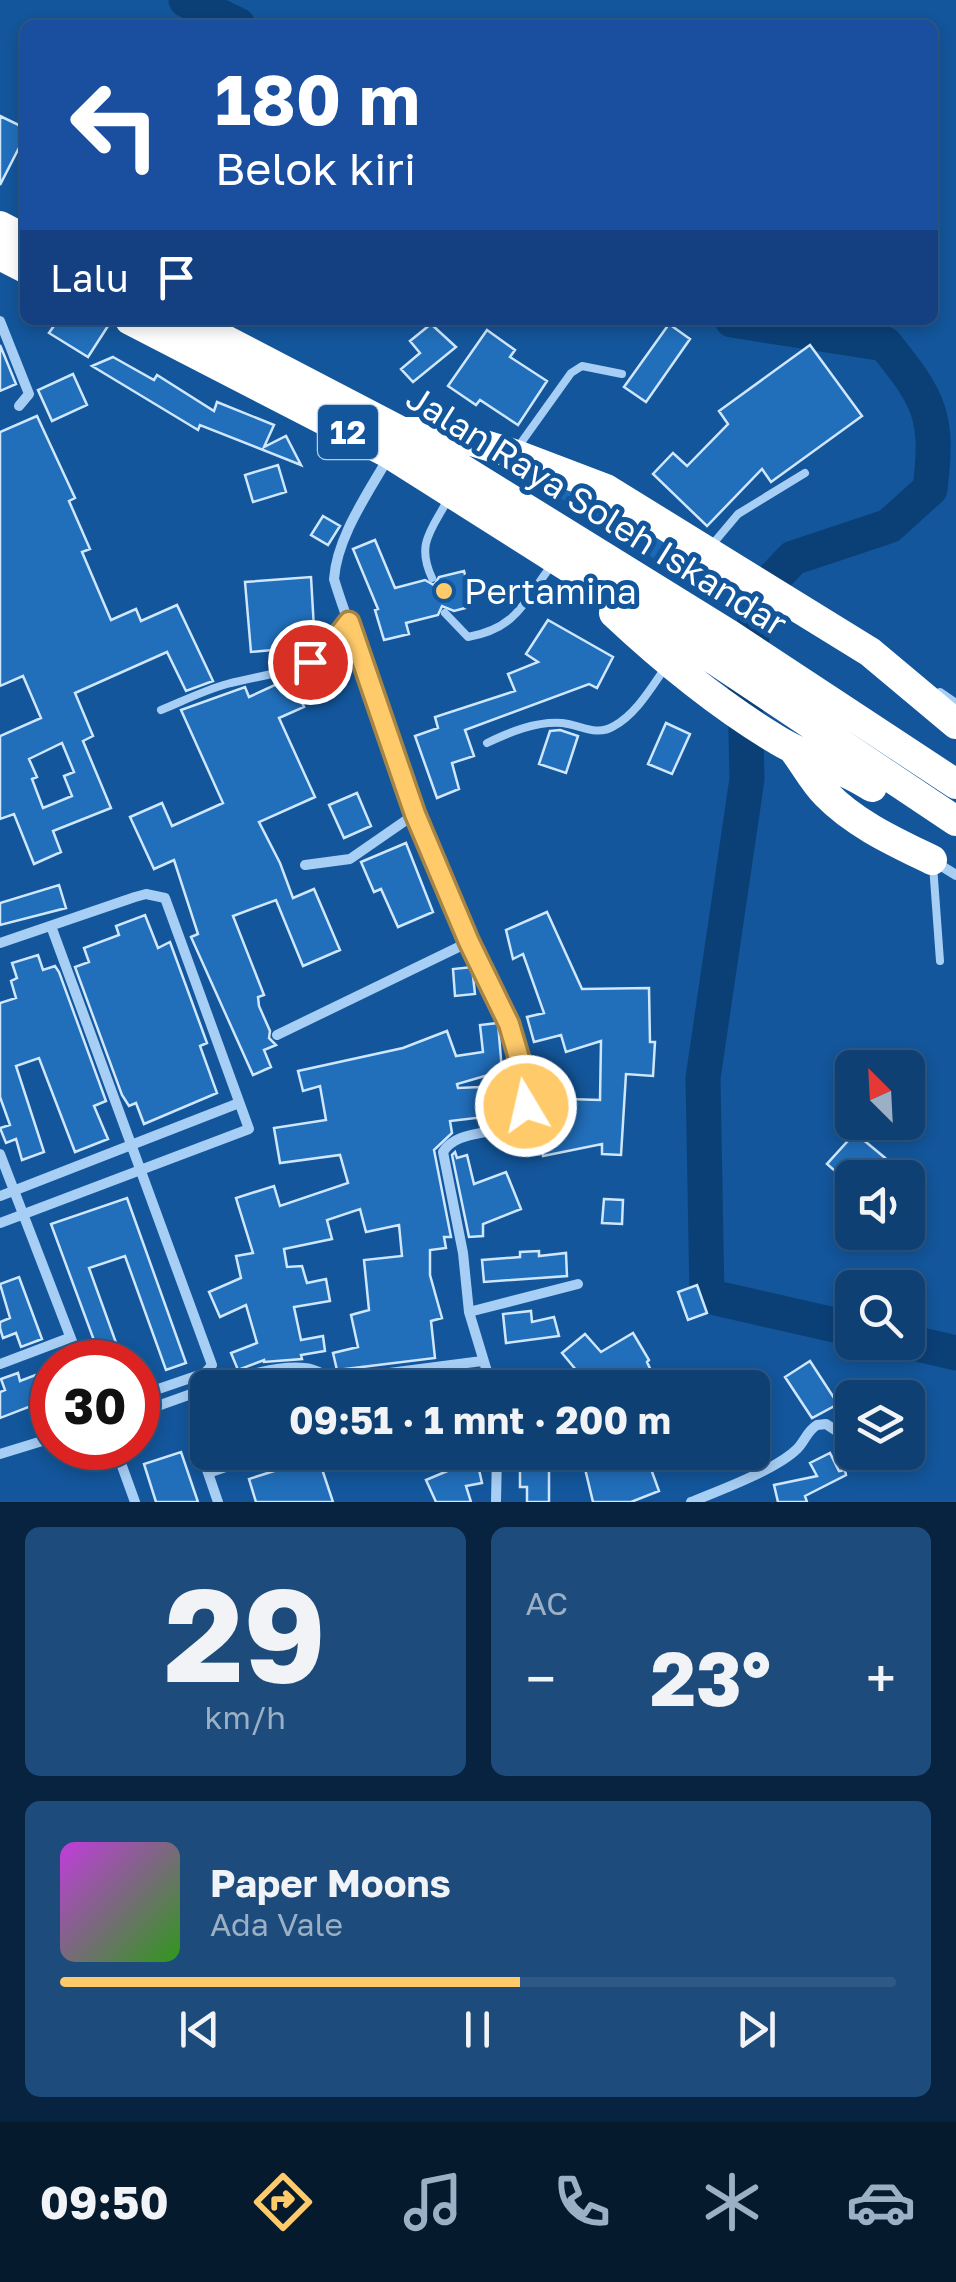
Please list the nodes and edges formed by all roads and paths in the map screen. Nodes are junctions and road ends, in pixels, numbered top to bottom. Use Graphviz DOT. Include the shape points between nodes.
graph roads {
  1 [pos="0,321"];
  2 [pos="141,325"];
  3 [pos="195,325"];
  4 [pos="622,374"];
  5 [pos="19,406"];
  6 [pos="396,443"];
  7 [pos="514,454"];
  8 [pos="806,473"];
  9 [pos="451,494"];
  10 [pos="708,550"];
  11 [pos="557,559"];
  12 [pos="432,578"];
  13 [pos="444,614"];
  14 [pos="349,622"];
  15 [pos="335,640"];
  16 [pos="721,646"];
  17 [pos="867,650"];
  18 [pos="668,664"];
  19 [pos="294,670"];
  20 [pos="956,704"];
  21 [pos="811,705"];
  22 [pos="161,710"];
  23 [pos="956,724"];
  24 [pos="487,742"];
  25 [pos="956,784"];
  26 [pos="415,814"];
  27 [pos="956,821"];
  28 [pos="948,859"];
  29 [pos="305,865"];
  30 [pos="52,926"];
  31 [pos="469,942"];
  32 [pos="0,944"];
  33 [pos="940,961"];
  34 [pos="277,1035"];
  35 [pos="239,1103"];
  36 [pos="130,1146"];
  37 [pos="0,1154"];
  38 [pos="141,1170"];
  39 [pos="13,1192"];
  40 [pos="0,1196"];
  41 [pos="22,1214"];
  42 [pos="0,1223"];
  43 [pos="578,1284"];
  44 [pos="469,1312"];
  45 [pos="70,1338"];
  46 [pos="482,1361"];
  47 [pos="0,1364"];
  48 [pos="278,1370"];
  49 [pos="315,1370"];
  50 [pos="412,1370"];
  51 [pos="485,1370"];
  52 [pos="160,1388"];
  53 [pos="190,1394"];
  54 [pos="160,1405"];
  55 [pos="835,1430"];
  56 [pos="30,1445"];
  57 [pos="0,1454"];
  58 [pos="123,1470"];
  59 [pos="207,1470"];
  60 [pos="217,1470"];
  61 [pos="497,1470"];
  62 [pos="208,1473"];
  63 [pos="135,1502"];
  64 [pos="218,1502"];
  65 [pos="496,1502"];
  66 [pos="691,1502"];
  1 -- 5 [label="street" via="29,394"];
  2 -- 6 [label="highway, Jalan Raya Soleh Iskandar / 12"];
  3 -- 6 [label="highway, Jalan Raya Soleh Iskandar / 12"];
  4 -- 7 [label="lane" via="582,366 571,373"];
  6 -- 7 [label="highway" via="442,432"];
  6 -- 9 [label="highway, Jalan Raya Soleh Iskandar / 12"];
  6 -- 14 [label="street" via="335,564"];
  6 -- 16 [label="highway, Jalan Raya Soleh Iskandar / 12"];
  7 -- 10 [label="highway" via="606,488"];
  8 -- 10 [label="lane" via="738,514"];
  9 -- 11 [label="highway, Jalan Raya Soleh Iskandar / 12"];
  9 -- 12 [label="lane" via="424,544"];
  10 -- 17 [label="highway"];
  11 -- 13 [label="lane" via="495,632 468,637"];
  11 -- 16 [label="highway, Jalan Raya Soleh Iskandar / 12"];
  11 -- 18 [label="highway"];
  14 -- 15 [label="lane"];
  14 -- 26 [label="street"];
  15 -- 19 [label="lane"];
  15 -- 19 [label="lane" via="343,667 316,681"];
  16 -- 21 [label="highway, Jalan Raya Soleh Iskandar / 12"];
  17 -- 20 [label="street"];
  17 -- 23 [label="highway"];
  18 -- 24 [label="lane" via="613,727 601,732 543,724"];
  18 -- 28 [label="highway" via="785,744 843,768"];
  19 -- 22 [label="lane" via="224,685"];
  21 -- 25 [label="highway, Jalan Raya Soleh Iskandar / 12"];
  21 -- 27 [label="highway, Jalan Raya Soleh Iskandar / 12"];
  26 -- 29 [label="street" via="350,859"];
  26 -- 31 [label="street"];
  28 -- 33 [label="lane"];
  30 -- 32 [label="street"];
  30 -- 35 [label="street" via="146,894 165,898"];
  30 -- 36 [label="street"];
  31 -- 34 [label="street"];
  31 -- 44 [label="street" via="509,1024 526,1106 510,1126 465,1136 443,1152"];
  35 -- 36 [label="street"];
  35 -- 38 [label="street" via="249,1129"];
  36 -- 38 [label="street"];
  36 -- 39 [label="street"];
  37 -- 39 [label="street"];
  38 -- 41 [label="street"];
  38 -- 52 [label="street" via="212,1365"];
  39 -- 40 [label="street"];
  39 -- 41 [label="street"];
  41 -- 42 [label="street"];
  41 -- 45 [label="street"];
  43 -- 44 [label="street"];
  44 -- 46 [label="street"];
  45 -- 47 [label="street"];
  46 -- 50 [label="street"];
  46 -- 51 [label="street"];
  48 -- 49 [label="street"];
  53 -- 54 [label="street"];
  55 -- 66 [label="street" via="817,1425 772,1465"];
  56 -- 57 [label="street"];
  58 -- 63 [label="street"];
  59 -- 62 [label="street"];
  60 -- 62 [label="street"];
  61 -- 65 [label="street"];
  62 -- 64 [label="street"];
}
